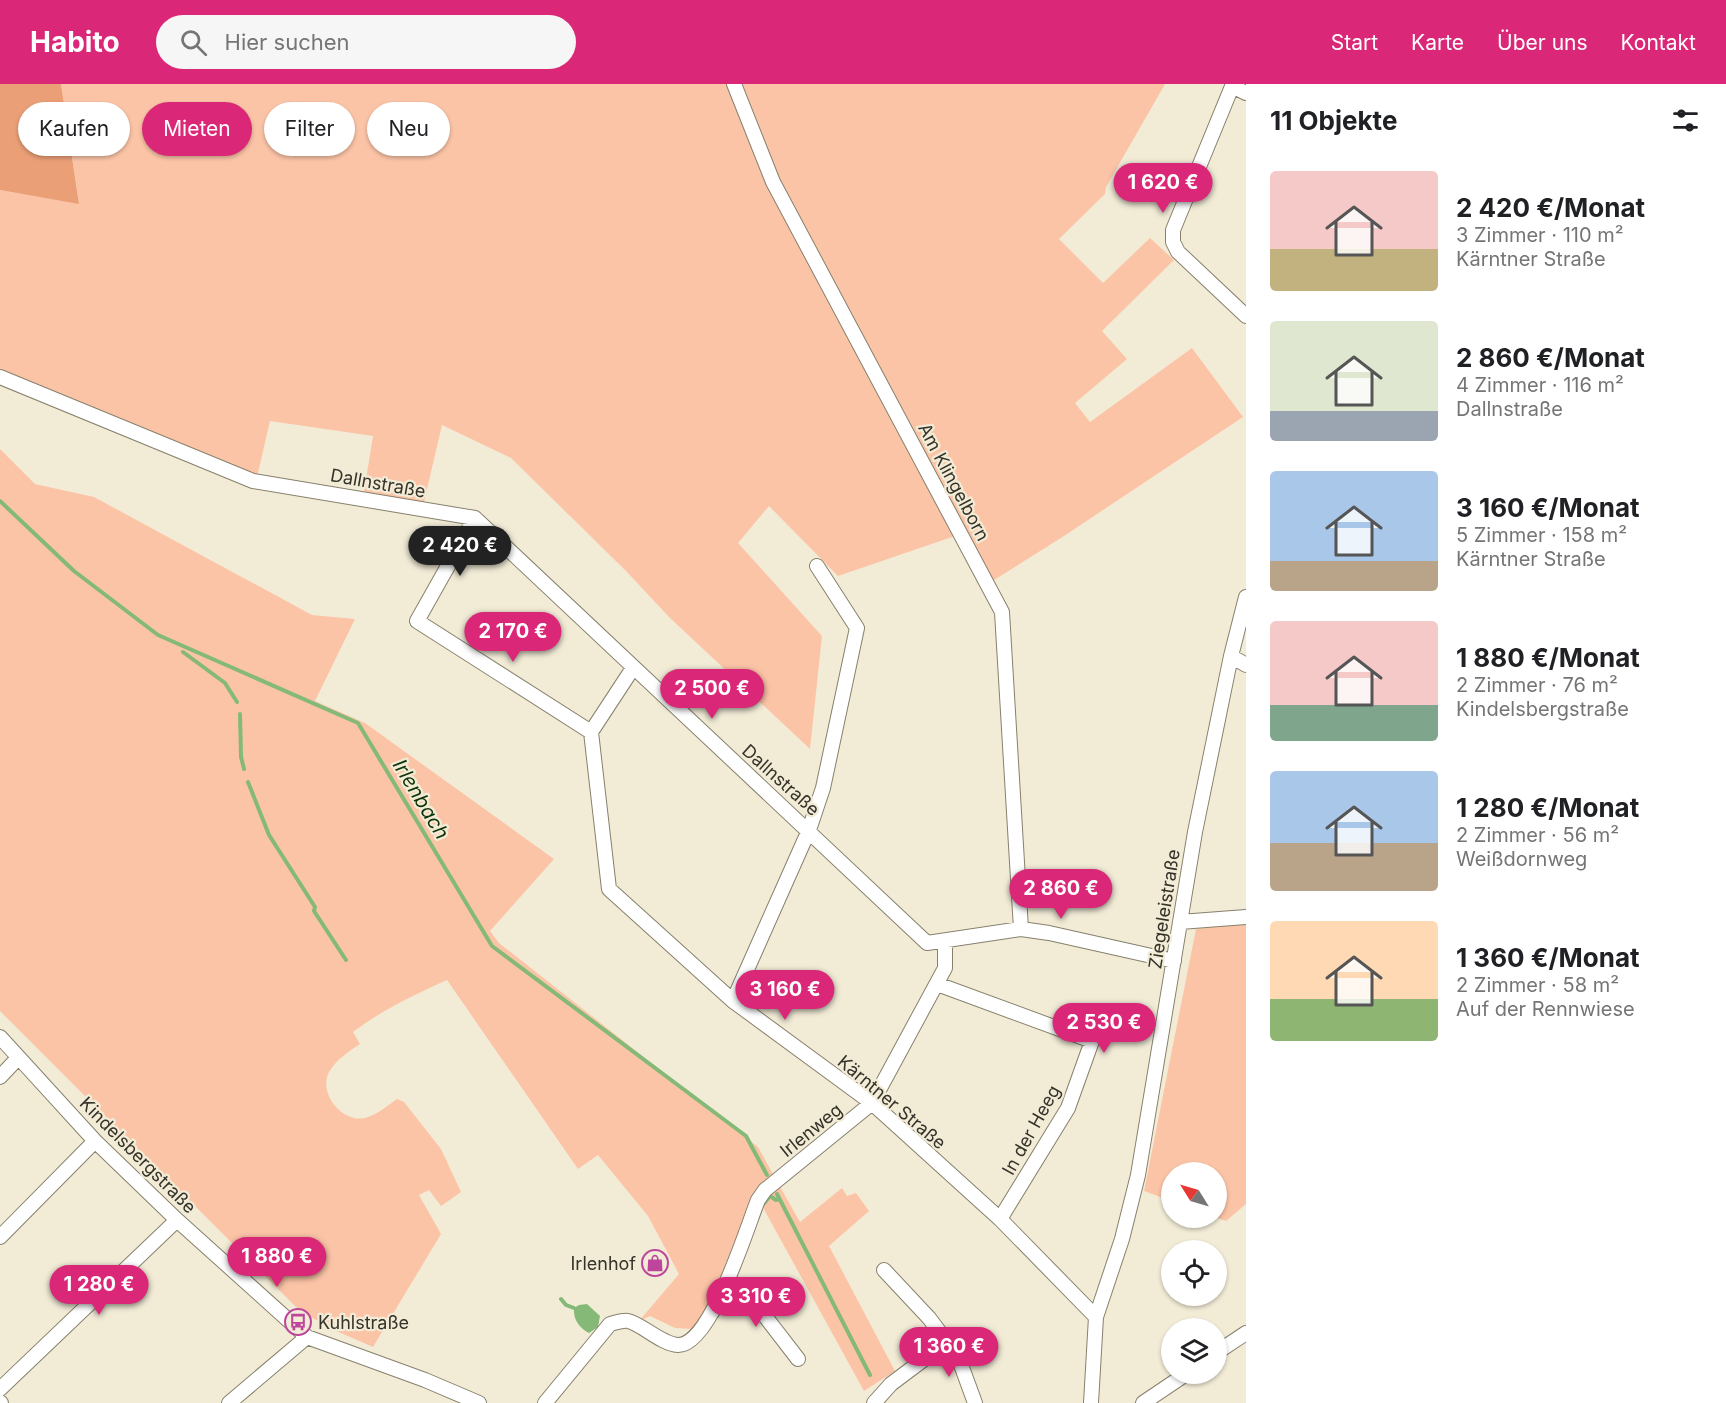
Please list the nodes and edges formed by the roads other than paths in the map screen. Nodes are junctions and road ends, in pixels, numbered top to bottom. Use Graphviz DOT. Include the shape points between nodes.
graph roads {
  1 [pos="734,84"];
  2 [pos="1232,85"];
  3 [pos="1246,93"];
  4 [pos="1246,316"];
  5 [pos="0,376"];
  6 [pos="475,518"];
  7 [pos="817,566"];
  8 [pos="1246,597"];
  9 [pos="1231,656"];
  10 [pos="1246,665"];
  11 [pos="633,668"];
  12 [pos="591,732"];
  13 [pos="808,830"];
  14 [pos="1246,917"];
  15 [pos="1180,922"];
  16 [pos="1022,929"];
  17 [pos="945,941"];
  18 [pos="1174,961"];
  19 [pos="937,984"];
  20 [pos="733,1001"];
  21 [pos="0,1037"];
  22 [pos="18,1058"];
  23 [pos="0,1077"];
  24 [pos="872,1103"];
  25 [pos="95,1141"];
  26 [pos="177,1220"];
  27 [pos="1000,1220"];
  28 [pos="0,1237"];
  29 [pos="884,1270"];
  30 [pos="728,1282"];
  31 [pos="1096,1317"];
  32 [pos="1246,1333"];
  33 [pos="308,1337"];
  34 [pos="947,1342"];
  35 [pos="1227,1346"];
  36 [pos="798,1359"];
  37 [pos="1171,1384"];
  38 [pos="0,1389"];
  39 [pos="229,1403"];
  40 [pos="479,1403"];
  41 [pos="545,1403"];
  42 [pos="874,1403"];
  43 [pos="975,1403"];
  44 [pos="1091,1403"];
  45 [pos="1143,1403"];
  1 -- 16 [label="street, Am Klingelborn" via="773,182 1002,612"];
  2 -- 3 [label="street"];
  2 -- 4 [label="street" via="1173,230 1173,242 1178,252"];
  5 -- 6 [label="street, Dallnstraße" via="253,481"];
  6 -- 11 [label="street, Dallnstraße"];
  6 -- 12 [label="street" via="417,621"];
  7 -- 13 [label="street" via="857,628 823,788"];
  8 -- 9 [label="street, Ziegeleistraße"];
  9 -- 10 [label="street"];
  9 -- 15 [label="street, Ziegeleistraße"];
  11 -- 12 [label="street"];
  11 -- 13 [label="street, Dallnstraße"];
  12 -- 20 [label="street, Kärntner Straße" via="609,889"];
  13 -- 17 [label="street, Dallnstraße" via="927,943"];
  13 -- 20 [label="street"];
  14 -- 15 [label="street"];
  15 -- 18 [label="street, Ziegeleistraße"];
  16 -- 17 [label="street, Dallnstraße"];
  16 -- 18 [label="street, Dallnstraße"];
  17 -- 19 [label="street, Irlenweg" via="945,968"];
  18 -- 31 [label="street, Ziegeleistraße" via="1138,1175"];
  19 -- 24 [label="street, Irlenweg"];
  19 -- 27 [label="street, In der Heeg" via="1092,1041 1068,1108"];
  20 -- 24 [label="street, Kärntner Straße"];
  21 -- 22 [label="street, Kindelsbergstraße"];
  22 -- 23 [label="street"];
  22 -- 25 [label="street, Kindelsbergstraße"];
  24 -- 27 [label="street, Kärntner Straße"];
  24 -- 30 [label="street, Irlenweg" via="765,1190"];
  25 -- 26 [label="street, Kindelsbergstraße"];
  25 -- 28 [label="street"];
  26 -- 33 [label="street, Kindelsbergstraße"];
  26 -- 38 [label="street"];
  27 -- 31 [label="street, Kärntner Straße"];
  29 -- 34 [label="street"];
  30 -- 36 [label="street" via="751,1298"];
  30 -- 41 [label="street, Irlenweg" via="698,1333 687,1343 677,1345 628,1321 610,1324"];
  31 -- 44 [label="street, Ziegeleistraße"];
  32 -- 35 [label="street"];
  33 -- 39 [label="street"];
  33 -- 40 [label="street, Kindelsbergstraße"];
  34 -- 42 [label="street" via="891,1384"];
  34 -- 43 [label="street" via="960,1362"];
  37 -- 45 [label="street"];
}
